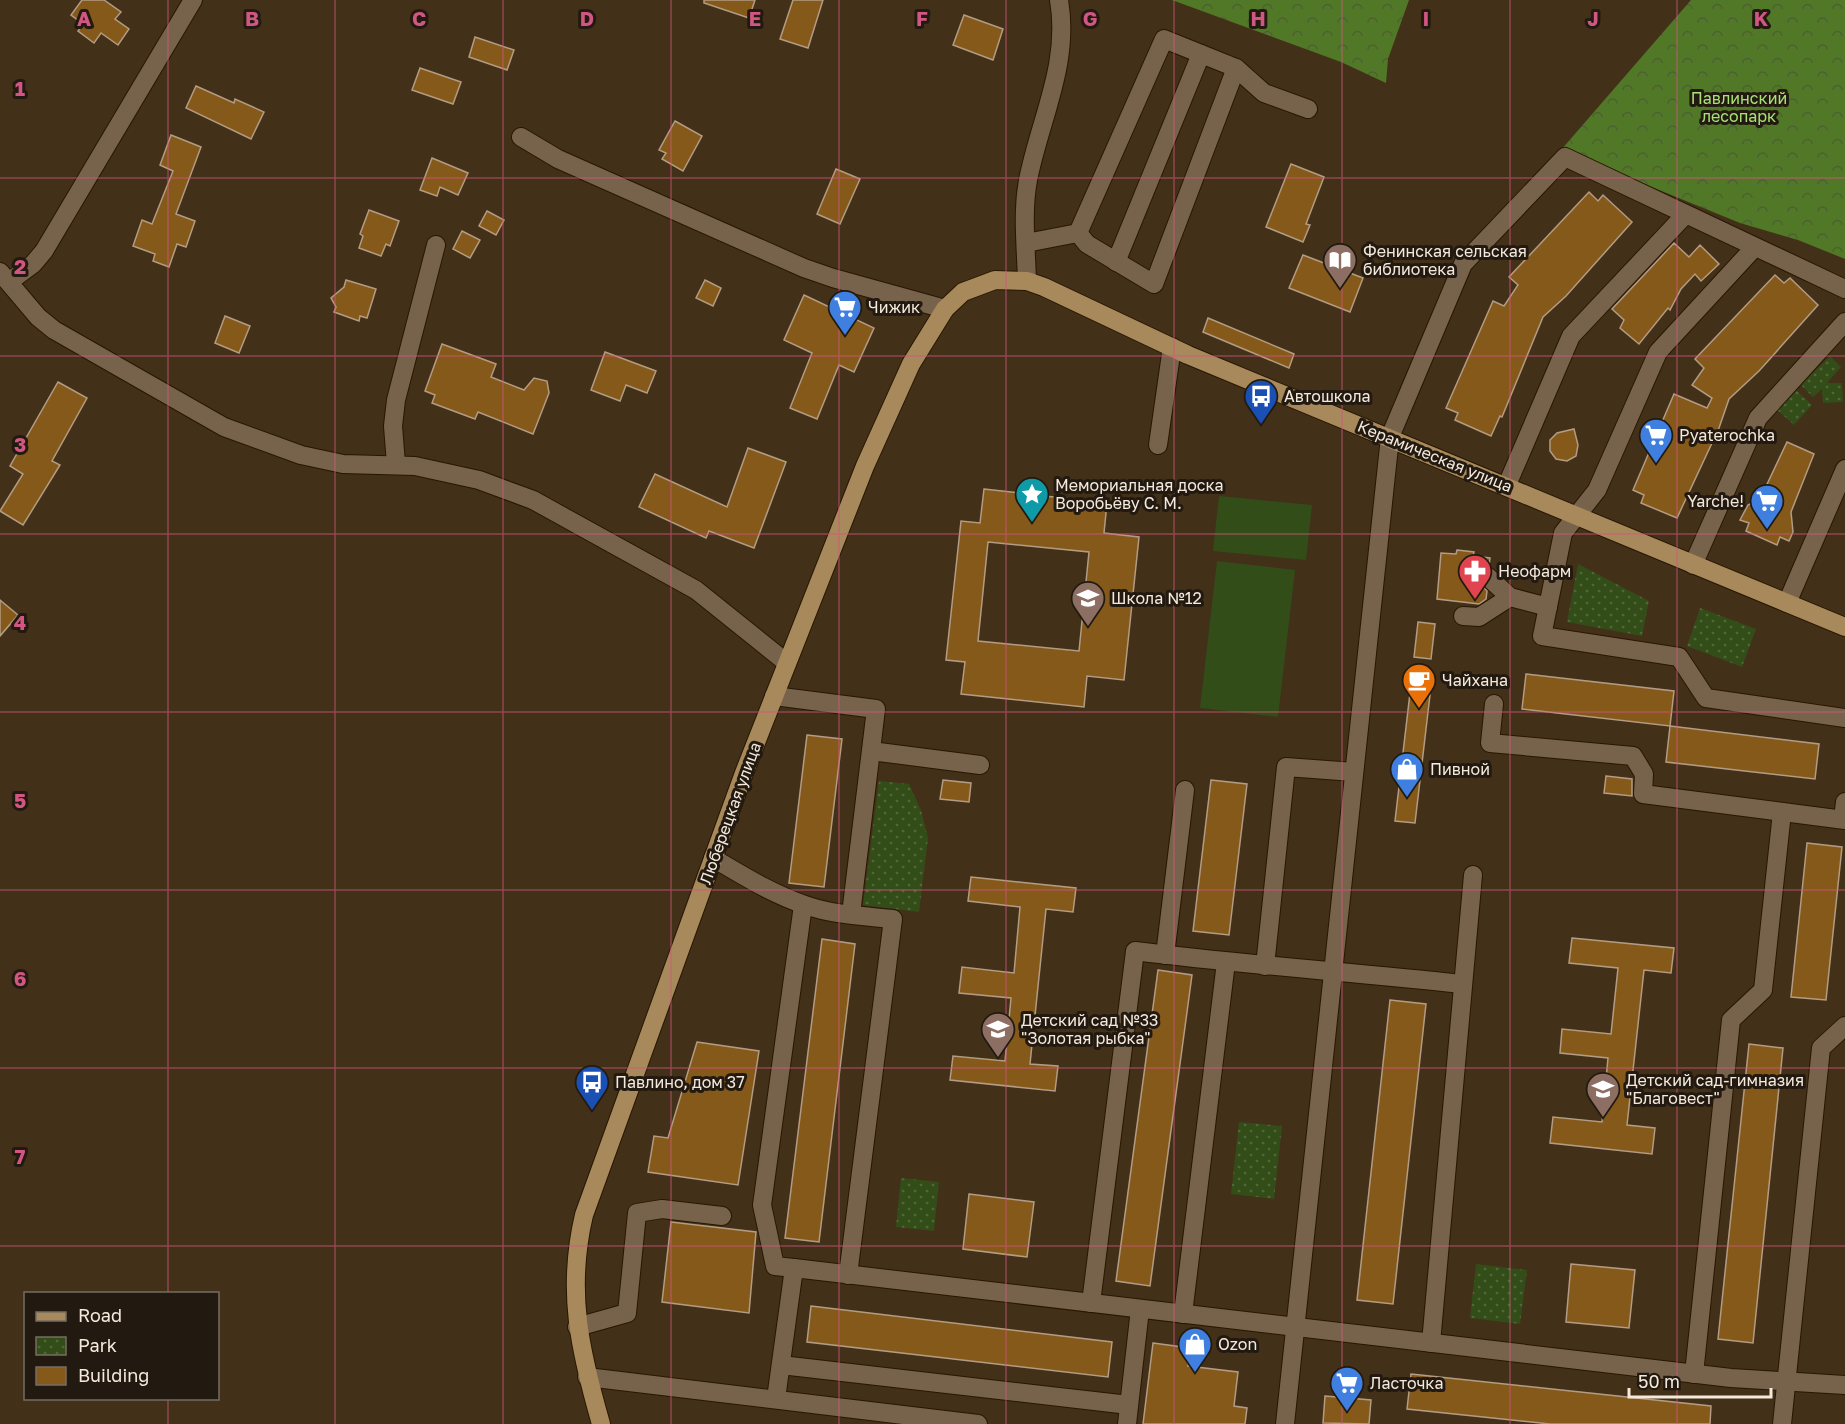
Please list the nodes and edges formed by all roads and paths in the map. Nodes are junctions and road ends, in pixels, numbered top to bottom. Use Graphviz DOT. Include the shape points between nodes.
graph roads {
  1 [pos="193,0"];
  2 [pos="1060,1"];
  3 [pos="1201,54"];
  4 [pos="1236,68"];
  5 [pos="1308,109"];
  6 [pos="520,137"];
  7 [pos="1685,215"];
  8 [pos="1078,233"];
  9 [pos="1026,243"];
  10 [pos="436,245"];
  11 [pos="1754,248"];
  12 [pos="1116,262"];
  13 [pos="5,277"];
  14 [pos="1027,281"];
  15 [pos="1845,289"];
  16 [pos="945,309"];
  17 [pos="1845,322"];
  18 [pos="1172,347"];
  19 [pos="1390,437"];
  20 [pos="1158,445"];
  21 [pos="396,464"];
  22 [pos="1845,469"];
  23 [pos="1507,485"];
  24 [pos="1576,516"];
  25 [pos="1694,565"];
  26 [pos="1488,577"];
  27 [pos="1510,597"];
  28 [pos="1787,603"];
  29 [pos="1548,608"];
  30 [pos="1463,616"];
  31 [pos="1845,627"];
  32 [pos="787,663"];
  33 [pos="774,696"];
  34 [pos="1494,704"];
  35 [pos="1845,718"];
  36 [pos="871,751"];
  37 [pos="980,765"];
  38 [pos="1354,772"];
  39 [pos="1185,790"];
  40 [pos="1782,812"];
  41 [pos="1844,814"];
  42 [pos="713,858"];
  43 [pos="1473,875"];
  44 [pos="803,905"];
  45 [pos="851,914"];
  46 [pos="1165,955"];
  47 [pos="1226,962"];
  48 [pos="1265,966"];
  49 [pos="1333,972"];
  50 [pos="1462,984"];
  51 [pos="1845,1026"];
  52 [pos="722,1216"];
  53 [pos="794,1268"];
  54 [pos="848,1275"];
  55 [pos="1091,1303"];
  56 [pos="1140,1309"];
  57 [pos="1183,1314"];
  58 [pos="577,1326"];
  59 [pos="1295,1327"];
  60 [pos="1431,1343"];
  61 [pos="781,1365"];
  62 [pos="1694,1374"];
  63 [pos="587,1377"];
  64 [pos="1786,1381"];
  65 [pos="1845,1385"];
  66 [pos="776,1399"];
  67 [pos="1129,1405"];
  68 [pos="600,1424"];
  69 [pos="978,1424"];
  70 [pos="1127,1424"];
  71 [pos="1285,1424"];
  72 [pos="1782,1424"];
  1 -- 13 [label="street" via="44,251 33,264"];
  2 -- 9 [label="street" via="1061,45 1055,88 1029,179 1024,215"];
  3 -- 4 [label="street"];
  3 -- 8 [label="street" via="1164,39"];
  3 -- 12 [label="street"];
  4 -- 5 [label="street" via="1264,93"];
  4 -- 12 [label="street" via="1154,284"];
  6 -- 16 [label="street" via="558,159 804,268"];
  7 -- 11 [label="street"];
  7 -- 19 [label="street" via="1565,157 1463,264"];
  7 -- 23 [label="street" via="1571,336"];
  8 -- 9 [label="street"];
  8 -- 12 [label="street" via="1087,244"];
  9 -- 14 [label="street"];
  10 -- 21 [label="street" via="396,400"];
  11 -- 15 [label="street"];
  11 -- 24 [label="street" via="1658,352 1597,490"];
  13 -- 21 [label="street" via="54,330 224,428 320,461"];
  14 -- 16 [label="main road, Люберецкая улица" via="981,283 963,292"];
  14 -- 18 [label="main road, Керамическая улица"];
  16 -- 32 [label="main road, Люберецкая улица" via="911,364 890,409"];
  17 -- 25 [label="street" via="1758,418"];
  18 -- 19 [label="main road, Керамическая улица"];
  18 -- 20 [label="street"];
  19 -- 23 [label="main road, Керамическая улица"];
  19 -- 38 [label="street"];
  21 -- 32 [label="street" via="478,480 533,500 696,590"];
  22 -- 28 [label="street"];
  23 -- 24 [label="main road, Керамическая улица"];
  24 -- 25 [label="main road, Керамическая улица"];
  24 -- 29 [label="street" via="1563,533"];
  25 -- 28 [label="main road, Керамическая улица"];
  26 -- 27 [label="street"];
  27 -- 29 [label="street"];
  27 -- 30 [label="street" via="1479,617"];
  28 -- 31 [label="main road, Керамическая улица"];
  29 -- 35 [label="street" via="1542,636 1679,657 1706,698"];
  32 -- 33 [label="main road, Люберецкая улица"];
  33 -- 36 [label="street" via="876,709"];
  33 -- 42 [label="main road, Люберецкая улица"];
  34 -- 40 [label="street" via="1490,743 1633,756 1644,774 1643,794"];
  36 -- 37 [label="street"];
  36 -- 45 [label="street"];
  38 -- 48 [label="street" via="1286,767"];
  38 -- 49 [label="street"];
  39 -- 46 [label="street"];
  40 -- 41 [label="street"];
  40 -- 62 [label="street" via="1763,990 1731,1020"];
  42 -- 44 [label="street"];
  42 -- 58 [label="main road, Люберецкая улица" via="584,1215 574,1276"];
  43 -- 50 [label="street"];
  44 -- 45 [label="street"];
  44 -- 53 [label="street" via="762,1205 776,1266"];
  45 -- 54 [label="street" via="893,919"];
  46 -- 47 [label="street"];
  46 -- 55 [label="street" via="1134,951"];
  47 -- 48 [label="street"];
  47 -- 57 [label="street"];
  48 -- 49 [label="street"];
  49 -- 50 [label="street"];
  49 -- 59 [label="street"];
  50 -- 60 [label="street"];
  51 -- 64 [label="street" via="1821,1048"];
  52 -- 58 [label="street" via="662,1209 638,1213 627,1313"];
  53 -- 54 [label="street"];
  53 -- 61 [label="street"];
  54 -- 55 [label="street"];
  55 -- 56 [label="street"];
  56 -- 57 [label="street"];
  56 -- 67 [label="street"];
  57 -- 59 [label="street"];
  58 -- 63 [label="main road, Люберецкая улица"];
  59 -- 60 [label="street"];
  59 -- 71 [label="street"];
  60 -- 62 [label="street"];
  61 -- 66 [label="street"];
  61 -- 67 [label="street"];
  62 -- 64 [label="street"];
  63 -- 66 [label="street"];
  63 -- 68 [label="main road, Люберецкая улица"];
  64 -- 65 [label="street"];
  64 -- 72 [label="street"];
  66 -- 69 [label="street"];
  67 -- 70 [label="street"];
}
